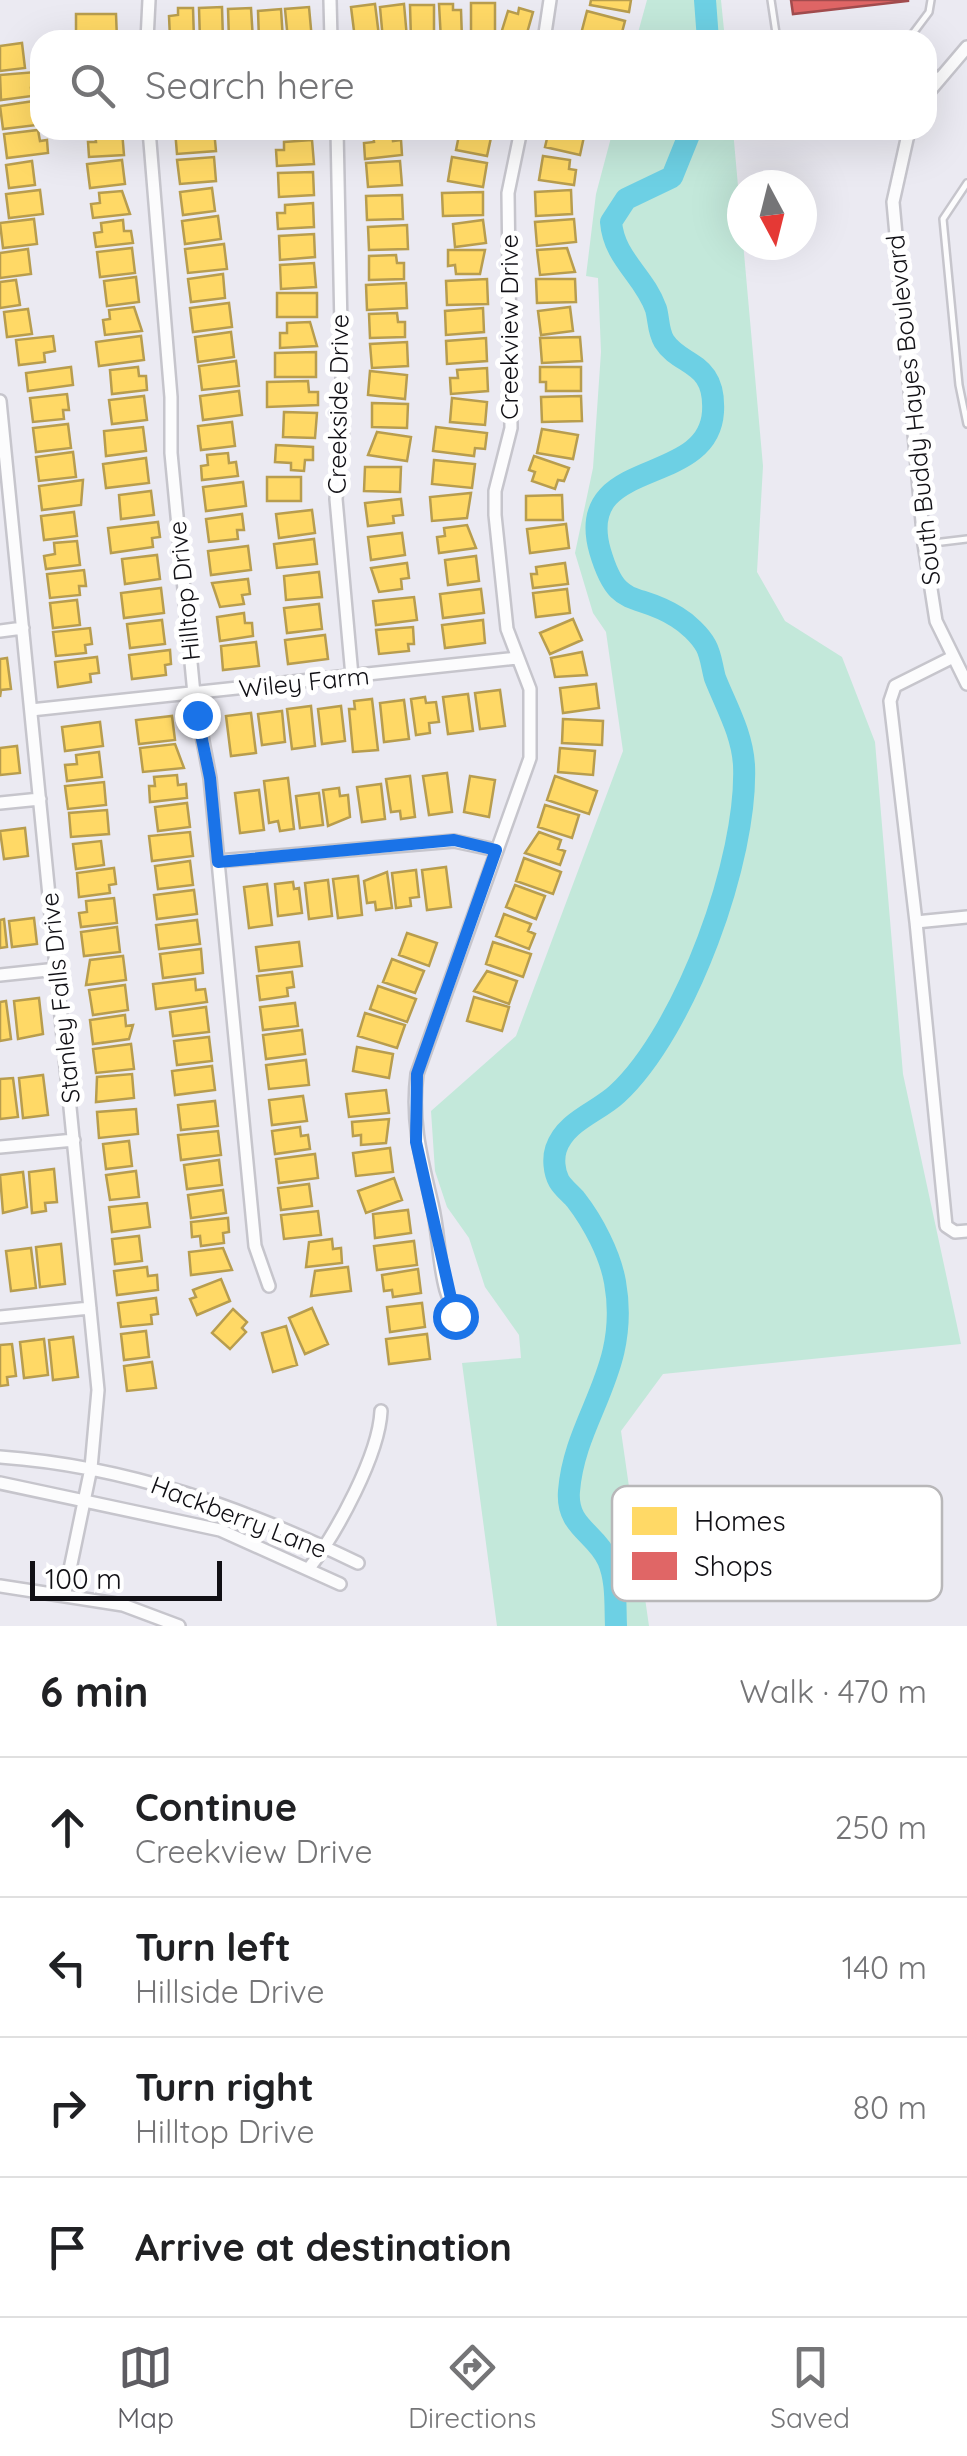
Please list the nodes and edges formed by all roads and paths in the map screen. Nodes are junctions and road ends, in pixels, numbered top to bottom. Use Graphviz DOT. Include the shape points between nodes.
graph roads {
  1 [pos="149,0"];
  2 [pos="330,0"];
  3 [pos="550,0"];
  4 [pos="771,0"];
  5 [pos="931,0"];
  6 [pos="148,30"];
  7 [pos="331,30"];
  8 [pos="546,30"];
  9 [pos="776,30"];
  10 [pos="916,30"];
  11 [pos="967,47"];
  12 [pos="938,77"];
  13 [pos="151,140"];
  14 [pos="338,140"];
  15 [pos="519,140"];
  16 [pos="907,140"];
  17 [pos="967,183"];
  18 [pos="0,401"];
  19 [pos="967,424"];
  20 [pos="967,540"];
  21 [pos="924,544"];
  22 [pos="23,628"];
  23 [pos="0,630"];
  24 [pos="517,658"];
  25 [pos="952,658"];
  26 [pos="352,676"];
  27 [pos="967,684"];
  28 [pos="194,694"];
  29 [pos="31,710"];
  30 [pos="40,799"];
  31 [pos="0,803"];
  32 [pos="496,850"];
  33 [pos="218,862"];
  34 [pos="967,917"];
  35 [pos="916,922"];
  36 [pos="57,969"];
  37 [pos="0,975"];
  38 [pos="74,1140"];
  39 [pos="0,1147"];
  40 [pos="967,1231"];
  41 [pos="269,1286"];
  42 [pos="90,1308"];
  43 [pos="0,1317"];
  44 [pos="467,1328"];
  45 [pos="381,1410"];
  46 [pos="0,1457"];
  47 [pos="91,1468"];
  48 [pos="0,1483"];
  49 [pos="83,1498"];
  50 [pos="325,1548"];
  51 [pos="358,1563"];
  52 [pos="310,1568"];
  53 [pos="340,1584"];
  54 [pos="0,1586"];
  55 [pos="65,1593"];
  56 [pos="179,1626"];
  1 -- 6 [label="street"];
  2 -- 7 [label="street"];
  3 -- 8 [label="street"];
  4 -- 9 [label="lane"];
  5 -- 10 [label="lane"];
  11 -- 12 [label="street"];
  13 -- 28 [label="street, Hilltop Drive" via="170,453"];
  14 -- 26 [label="street, Creekside Drive" via="343,427 336,499"];
  15 -- 24 [label="street, Creekview Drive" via="508,193 511,428 495,491 507,628"];
  16 -- 21 [label="street, South Buddy Hayes Boulevard" via="892,202"];
  17 -- 19 [label="lane" via="942,219"];
  18 -- 22 [label="street, Stanley Falls Drive"];
  20 -- 21 [label="lane"];
  21 -- 25 [label="street, South Buddy Hayes Boulevard" via="932,603"];
  22 -- 23 [label="street"];
  22 -- 29 [label="street, Stanley Falls Drive"];
  24 -- 26 [label="street, Wiley Farm"];
  24 -- 32 [label="street, Creekview Drive" via="530,689 530,758"];
  25 -- 27 [label="street, South Buddy Hayes Boulevard"];
  25 -- 35 [label="street" via="895,686 890,701"];
  26 -- 28 [label="street, Wiley Farm"];
  28 -- 29 [label="street, Wiley Farm"];
  28 -- 33 [label="street, Hilltop Drive"];
  29 -- 30 [label="street, Stanley Falls Drive"];
  30 -- 31 [label="street"];
  30 -- 36 [label="street, Stanley Falls Drive"];
  32 -- 33 [label="street" via="454,840"];
  32 -- 44 [label="street, Creekview Drive" via="417,1074 413,1104 449,1303"];
  33 -- 41 [label="street, Hilltop Drive" via="255,1246"];
  34 -- 35 [label="street"];
  35 -- 40 [label="street" via="946,1226"];
  36 -- 37 [label="street"];
  36 -- 38 [label="street, Stanley Falls Drive"];
  38 -- 39 [label="street"];
  38 -- 42 [label="street, Stanley Falls Drive"];
  42 -- 43 [label="street"];
  42 -- 47 [label="street, Stanley Falls Drive" via="98,1390"];
  45 -- 50 [label="street" via="376,1441"];
  46 -- 47 [label="street, Hackberry Lane"];
  47 -- 49 [label="street, Stanley Falls Drive"];
  47 -- 50 [label="street, Hackberry Lane" via="178,1489"];
  48 -- 49 [label="street, Hackberry Lane"];
  49 -- 52 [label="street, Hackberry Lane" via="220,1530"];
  49 -- 55 [label="street, Stanley Falls Drive"];
  50 -- 51 [label="street, Hackberry Lane"];
  50 -- 52 [label="street"];
  52 -- 53 [label="street, Hackberry Lane"];
  54 -- 55 [label="street"];
  55 -- 56 [label="street"];
}
